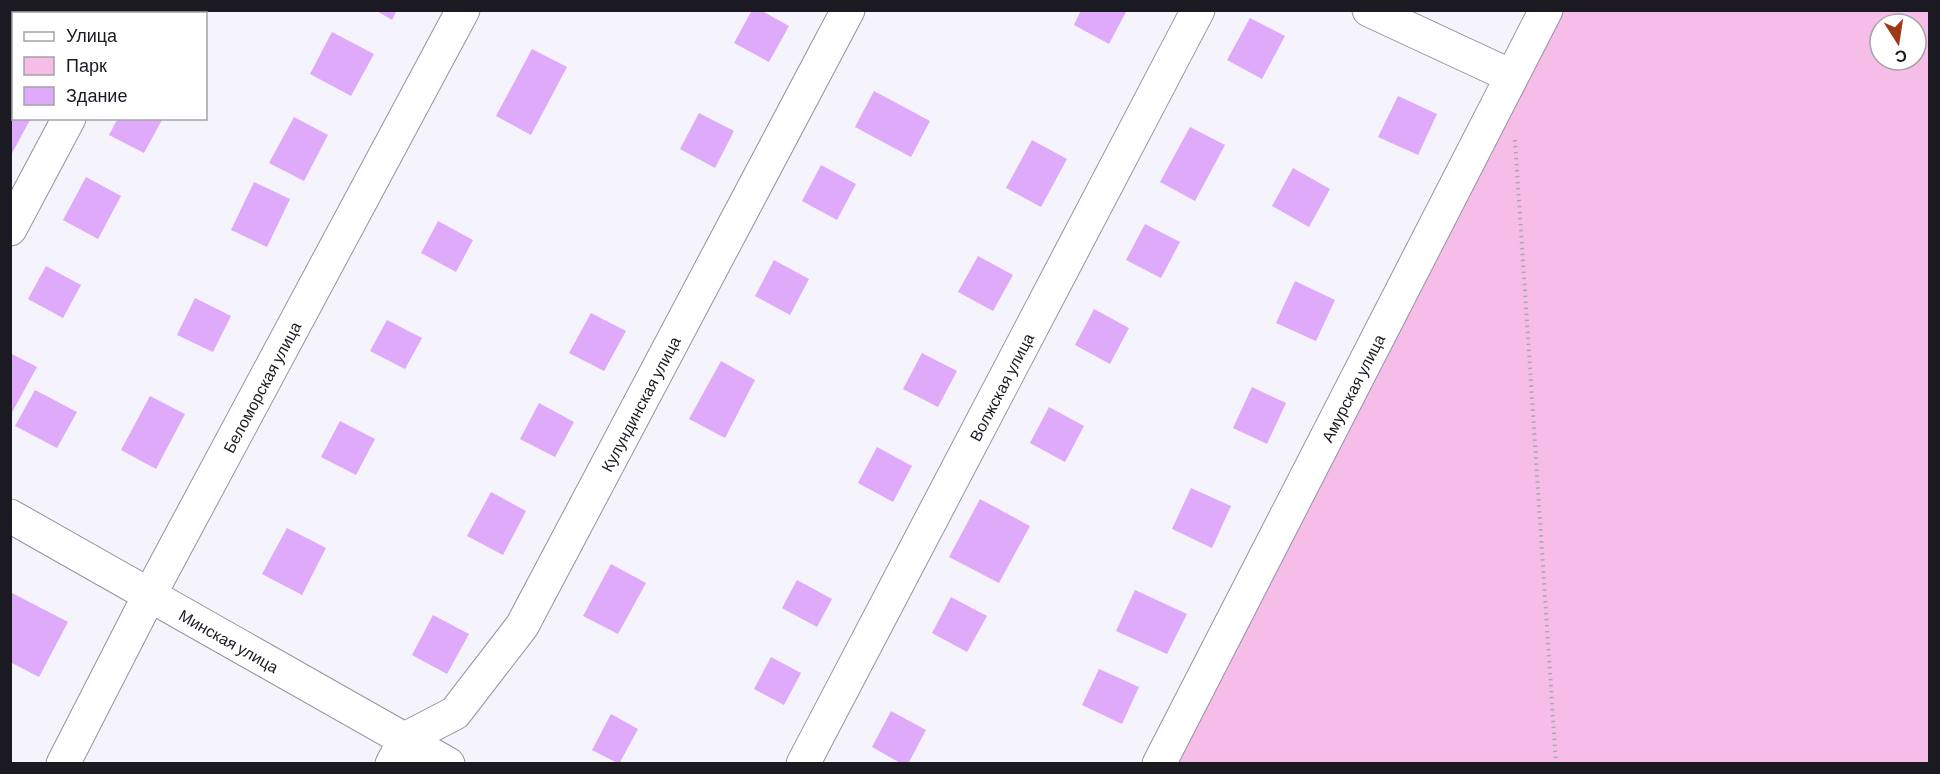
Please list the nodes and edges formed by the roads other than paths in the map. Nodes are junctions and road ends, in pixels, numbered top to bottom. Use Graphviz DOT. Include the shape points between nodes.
graph roads {
  1 [pos="463,10"];
  2 [pos="848,10"];
  3 [pos="1198,10"];
  4 [pos="1369,10"];
  5 [pos="1546,10"];
  6 [pos="1511,76"];
  7 [pos="68,120"];
  8 [pos="10,229"];
  9 [pos="10,516"];
  10 [pos="150,594"];
  11 [pos="399,751"];
  12 [pos="63,764"];
  13 [pos="448,764"];
  14 [pos="803,764"];
  15 [pos="1159,764"];
  1 -- 10 [label="street, Беломорская улица"];
  2 -- 11 [label="street, Кулундинская улица" via="522,626 455,714"];
  3 -- 14 [label="street, Волжская улица"];
  4 -- 6 [label="street"];
  5 -- 6 [label="street, Амурская улица"];
  6 -- 15 [label="street, Амурская улица"];
  7 -- 8 [label="street"];
  9 -- 10 [label="street, Минская улица"];
  10 -- 11 [label="street, Минская улица"];
  10 -- 12 [label="street, Беломорская улица"];
  11 -- 13 [label="street, Минская улица"];
}
